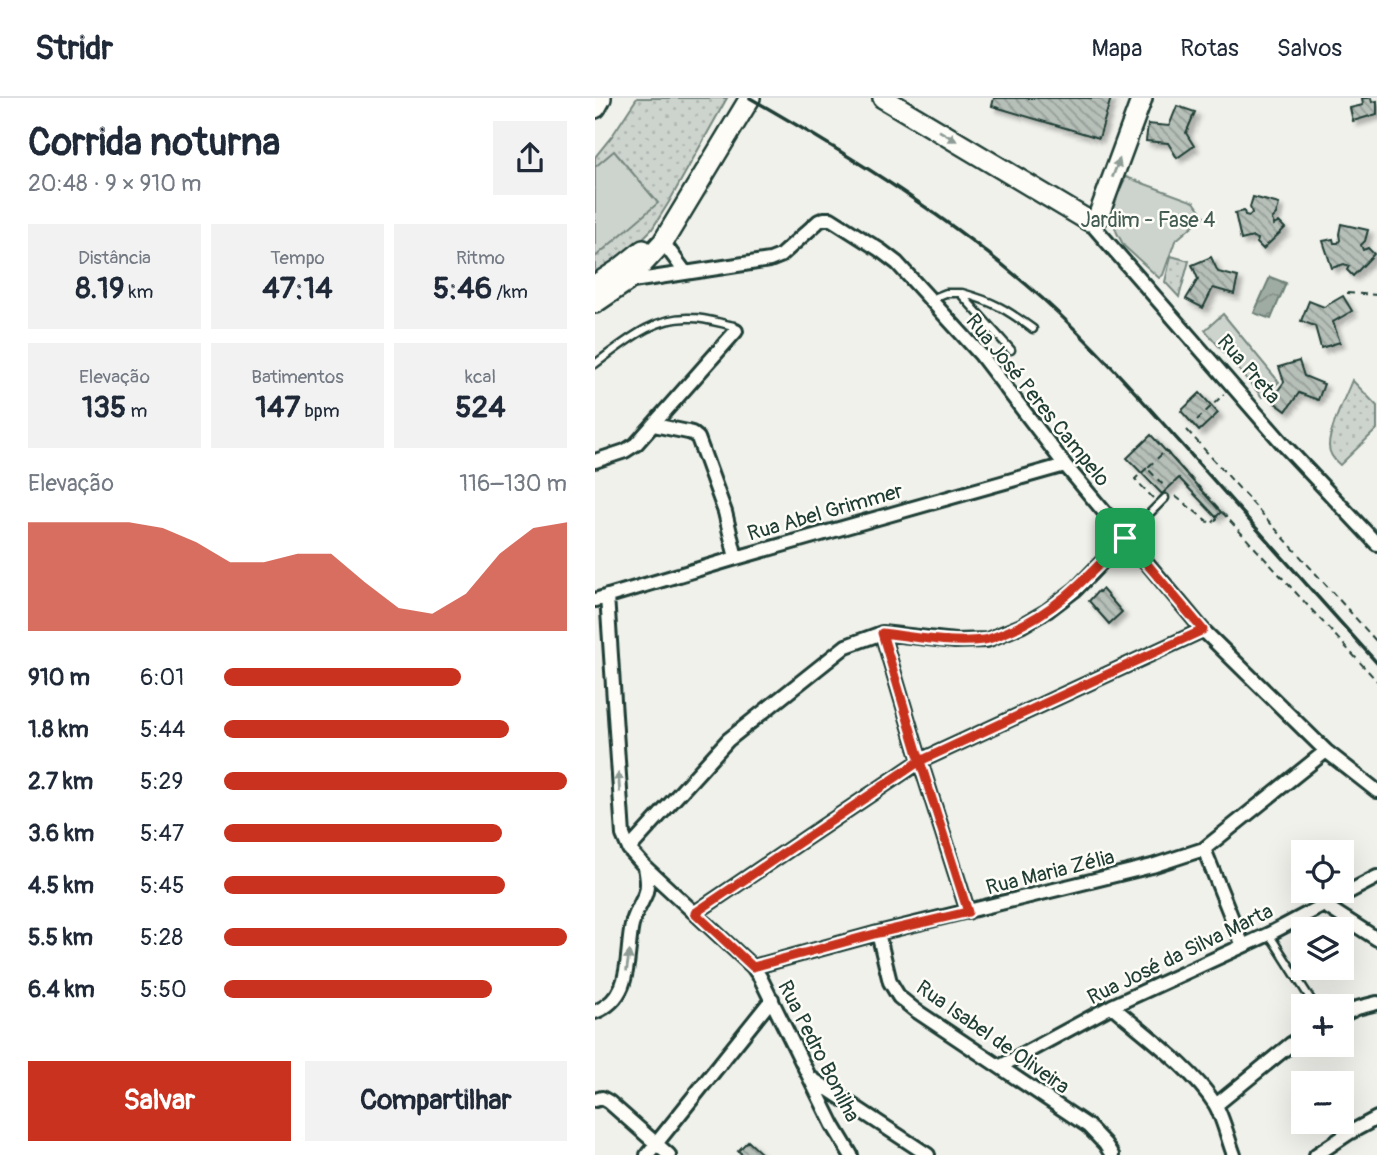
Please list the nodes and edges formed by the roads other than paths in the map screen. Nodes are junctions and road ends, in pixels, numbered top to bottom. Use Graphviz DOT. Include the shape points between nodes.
graph roads {
  1 [pos="600,98"];
  2 [pos="738,98"];
  3 [pos="750,98"];
  4 [pos="1142,98"];
  5 [pos="889,101"];
  6 [pos="595,107"];
  7 [pos="1097,224"];
  8 [pos="663,242"];
  9 [pos="685,272"];
  10 [pos="626,282"];
  11 [pos="595,285"];
  12 [pos="960,293"];
  13 [pos="931,299"];
  14 [pos="595,303"];
  15 [pos="1033,328"];
  16 [pos="736,331"];
  17 [pos="1011,350"];
  18 [pos="595,364"];
  19 [pos="654,425"];
  20 [pos="595,461"];
  21 [pos="1065,465"];
  22 [pos="1165,498"];
  23 [pos="1125,538"];
  24 [pos="1377,544"];
  25 [pos="736,558"];
  26 [pos="601,598"];
  27 [pos="1203,630"];
  28 [pos="882,633"];
  29 [pos="1326,751"];
  30 [pos="920,761"];
  31 [pos="1377,791"];
  32 [pos="629,849"];
  33 [pos="1204,849"];
  34 [pos="645,866"];
  35 [pos="1377,877"];
  36 [pos="677,896"];
  37 [pos="644,899"];
  38 [pos="1324,905"];
  39 [pos="968,912"];
  40 [pos="695,913"];
  41 [pos="878,933"];
  42 [pos="1269,934"];
  43 [pos="1377,939"];
  44 [pos="1243,946"];
  45 [pos="753,967"];
  46 [pos="1307,994"];
  47 [pos="772,999"];
  48 [pos="1377,1003"];
  49 [pos="1112,1006"];
  50 [pos="1354,1009"];
  51 [pos="595,1012"];
  52 [pos="1291,1043"];
  53 [pos="1001,1066"];
  54 [pos="811,1078"];
  55 [pos="595,1100"];
  56 [pos="1216,1105"];
  57 [pos="1377,1118"];
  58 [pos="657,1144"];
  59 [pos="647,1155"];
  60 [pos="669,1155"];
  61 [pos="851,1155"];
  62 [pos="928,1155"];
  63 [pos="1112,1155"];
  64 [pos="1234,1155"];
  65 [pos="1316,1155"];
  1 -- 6 [label="highway"];
  2 -- 11 [label="main road" via="651,241"];
  3 -- 8 [label="main road"];
  7 -- 4 [label="main road, one-way"];
  5 -- 7 [label="main road, Rua Preta, one-way"];
  7 -- 24 [label="street, Rua Preta" via="1284,445"];
  8 -- 9 [label="street"];
  8 -- 10 [label="main road"];
  9 -- 10 [label="street, Rua José Peres Campelo"];
  9 -- 13 [label="street, Rua José Peres Campelo" via="770,260 819,221 831,219 897,263"];
  10 -- 14 [label="main road"];
  12 -- 13 [label="lane"];
  12 -- 15 [label="lane" via="1005,308"];
  12 -- 17 [label="lane"];
  13 -- 21 [label="street, Rua José Peres Campelo" via="981,355"];
  16 -- 18 [label="lane" via="734,326 692,318 652,324"];
  16 -- 19 [label="street"];
  19 -- 20 [label="street" via="625,452"];
  19 -- 25 [label="street" via="698,438"];
  21 -- 23 [label="street, Rua José Peres Campelo"];
  21 -- 25 [label="street, Rua Abel Grimmer"];
  22 -- 23 [label="lane"];
  23 -- 27 [label="street, Rua José Peres Campelo"];
  23 -- 28 [label="street" via="1076,589 1047,611 987,640 955,642"];
  25 -- 26 [label="street, Rua Abel Grimmer"];
  32 -- 26 [label="street, one-way" via="623,835"];
  27 -- 29 [label="street, Rua José Peres Campelo"];
  27 -- 30 [label="street"];
  28 -- 30 [label="street"];
  28 -- 32 [label="street" via="846,646 728,740"];
  29 -- 31 [label="street, Rua José Peres Campelo"];
  29 -- 33 [label="street, Rua Maria Zélia"];
  30 -- 39 [label="street"];
  30 -- 40 [label="street"];
  32 -- 34 [label="street, Rua Pedro Bonilha"];
  33 -- 39 [label="street, Rua Maria Zélia"];
  33 -- 44 [label="street"];
  34 -- 36 [label="street, Rua Pedro Bonilha"];
  34 -- 37 [label="street"];
  35 -- 38 [label="street, Rua José da Silva Marta"];
  36 -- 37 [label="street" via="656,893"];
  36 -- 40 [label="street, Rua Pedro Bonilha"];
  51 -- 37 [label="street, one-way" via="615,997 623,984 632,925"];
  38 -- 42 [label="street, Rua José da Silva Marta"];
  38 -- 43 [label="street"];
  39 -- 41 [label="street, Rua Maria Zélia"];
  40 -- 45 [label="street, Rua Pedro Bonilha"];
  41 -- 45 [label="street, Rua Maria Zélia"];
  41 -- 53 [label="street, Rua Isabel de Oliveira" via="890,982 899,997"];
  42 -- 44 [label="street, Rua José da Silva Marta"];
  42 -- 46 [label="lane"];
  44 -- 49 [label="street, Rua José da Silva Marta"];
  45 -- 47 [label="street, Rua Pedro Bonilha"];
  47 -- 54 [label="street, Rua Pedro Bonilha"];
  47 -- 58 [label="street"];
  48 -- 50 [label="street"];
  49 -- 53 [label="street, Rua José da Silva Marta"];
  49 -- 56 [label="street" via="1184,1068"];
  52 -- 56 [label="street"];
  53 -- 63 [label="street, Rua Isabel de Oliveira" via="1088,1126"];
  54 -- 61 [label="street, Rua Pedro Bonilha"];
  54 -- 62 [label="street"];
  55 -- 58 [label="street" via="609,1102"];
  56 -- 64 [label="street"];
  57 -- 65 [label="street"];
  58 -- 59 [label="street"];
  58 -- 60 [label="street"];
}
